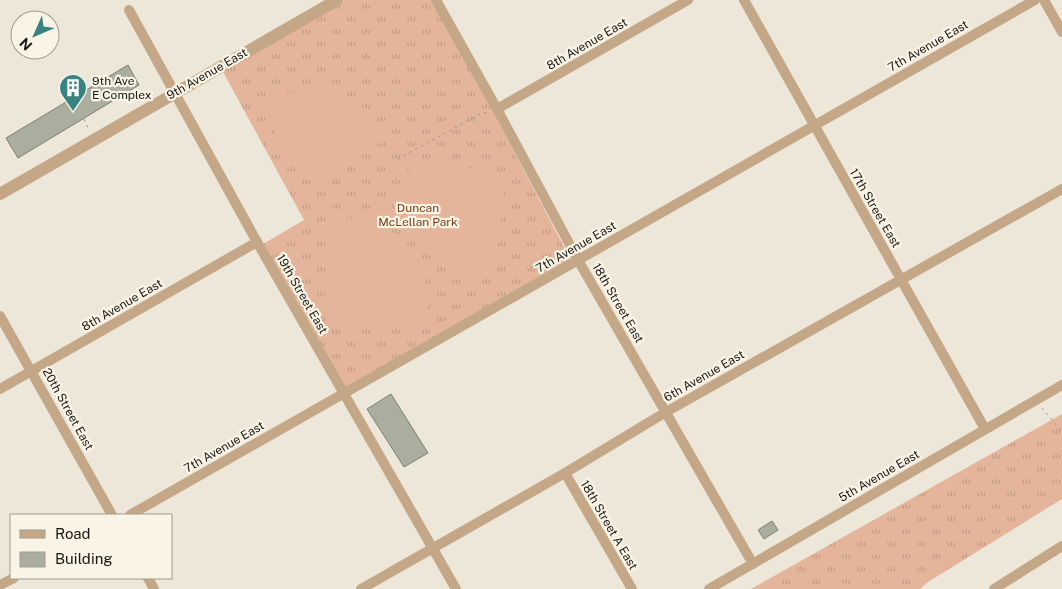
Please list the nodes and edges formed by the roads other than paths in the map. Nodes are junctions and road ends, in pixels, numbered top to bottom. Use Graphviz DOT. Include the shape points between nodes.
graph roads {
  1 [pos="337,0"];
  2 [pos="436,0"];
  3 [pos="688,0"];
  4 [pos="744,0"];
  5 [pos="1035,0"];
  6 [pos="1044,0"];
  7 [pos="130,10"];
  8 [pos="1062,32"];
  9 [pos="176,92"];
  10 [pos="497,109"];
  11 [pos="814,126"];
  12 [pos="1062,189"];
  13 [pos="0,194"];
  14 [pos="257,242"];
  15 [pos="578,260"];
  16 [pos="901,279"];
  17 [pos="0,316"];
  18 [pos="32,371"];
  19 [pos="1062,385"];
  20 [pos="0,389"];
  21 [pos="344,393"];
  22 [pos="666,412"];
  23 [pos="985,428"];
  24 [pos="565,473"];
  25 [pos="111,514"];
  26 [pos="132,514"];
  27 [pos="1062,546"];
  28 [pos="433,548"];
  29 [pos="753,564"];
  30 [pos="12,579"];
  31 [pos="0,586"];
  32 [pos="361,589"];
  33 [pos="456,589"];
  34 [pos="632,589"];
  35 [pos="709,589"];
  36 [pos="994,589"];
  1 -- 9 [label="street, 9th Avenue East"];
  2 -- 10 [label="street, 18th Street East"];
  3 -- 10 [label="street, 8th Avenue East"];
  4 -- 11 [label="street, 17th Street East"];
  5 -- 11 [label="street, 7th Avenue East"];
  6 -- 8 [label="street"];
  7 -- 9 [label="street, 19th Street East"];
  9 -- 13 [label="street, 9th Avenue East"];
  9 -- 14 [label="street, 19th Street East"];
  10 -- 15 [label="street, 18th Street East"];
  11 -- 15 [label="street, 7th Avenue East"];
  11 -- 16 [label="street, 17th Street East"];
  12 -- 16 [label="street, 6th Avenue East"];
  14 -- 18 [label="street, 8th Avenue East"];
  14 -- 21 [label="street, 19th Street East"];
  15 -- 21 [label="street, 7th Avenue East"];
  15 -- 22 [label="street, 18th Street East"];
  16 -- 22 [label="street, 6th Avenue East"];
  16 -- 23 [label="street, 17th Street East"];
  17 -- 18 [label="street, 20th Street East"];
  18 -- 20 [label="street, 8th Avenue East"];
  18 -- 25 [label="street, 20th Street East"];
  19 -- 23 [label="street, 5th Avenue East"];
  21 -- 26 [label="street, 7th Avenue East"];
  21 -- 28 [label="street, 19th Street East"];
  22 -- 24 [label="street, 6th Avenue East"];
  22 -- 29 [label="street, 18th Street East"];
  23 -- 29 [label="street, 5th Avenue East"];
  24 -- 28 [label="street, 6th Avenue East"];
  24 -- 34 [label="street, 18th Street A East"];
  27 -- 36 [label="street"];
  28 -- 32 [label="street, 6th Avenue East"];
  28 -- 33 [label="street, 19th Street East"];
  29 -- 35 [label="street, 5th Avenue East"];
  30 -- 31 [label="street"];
}
